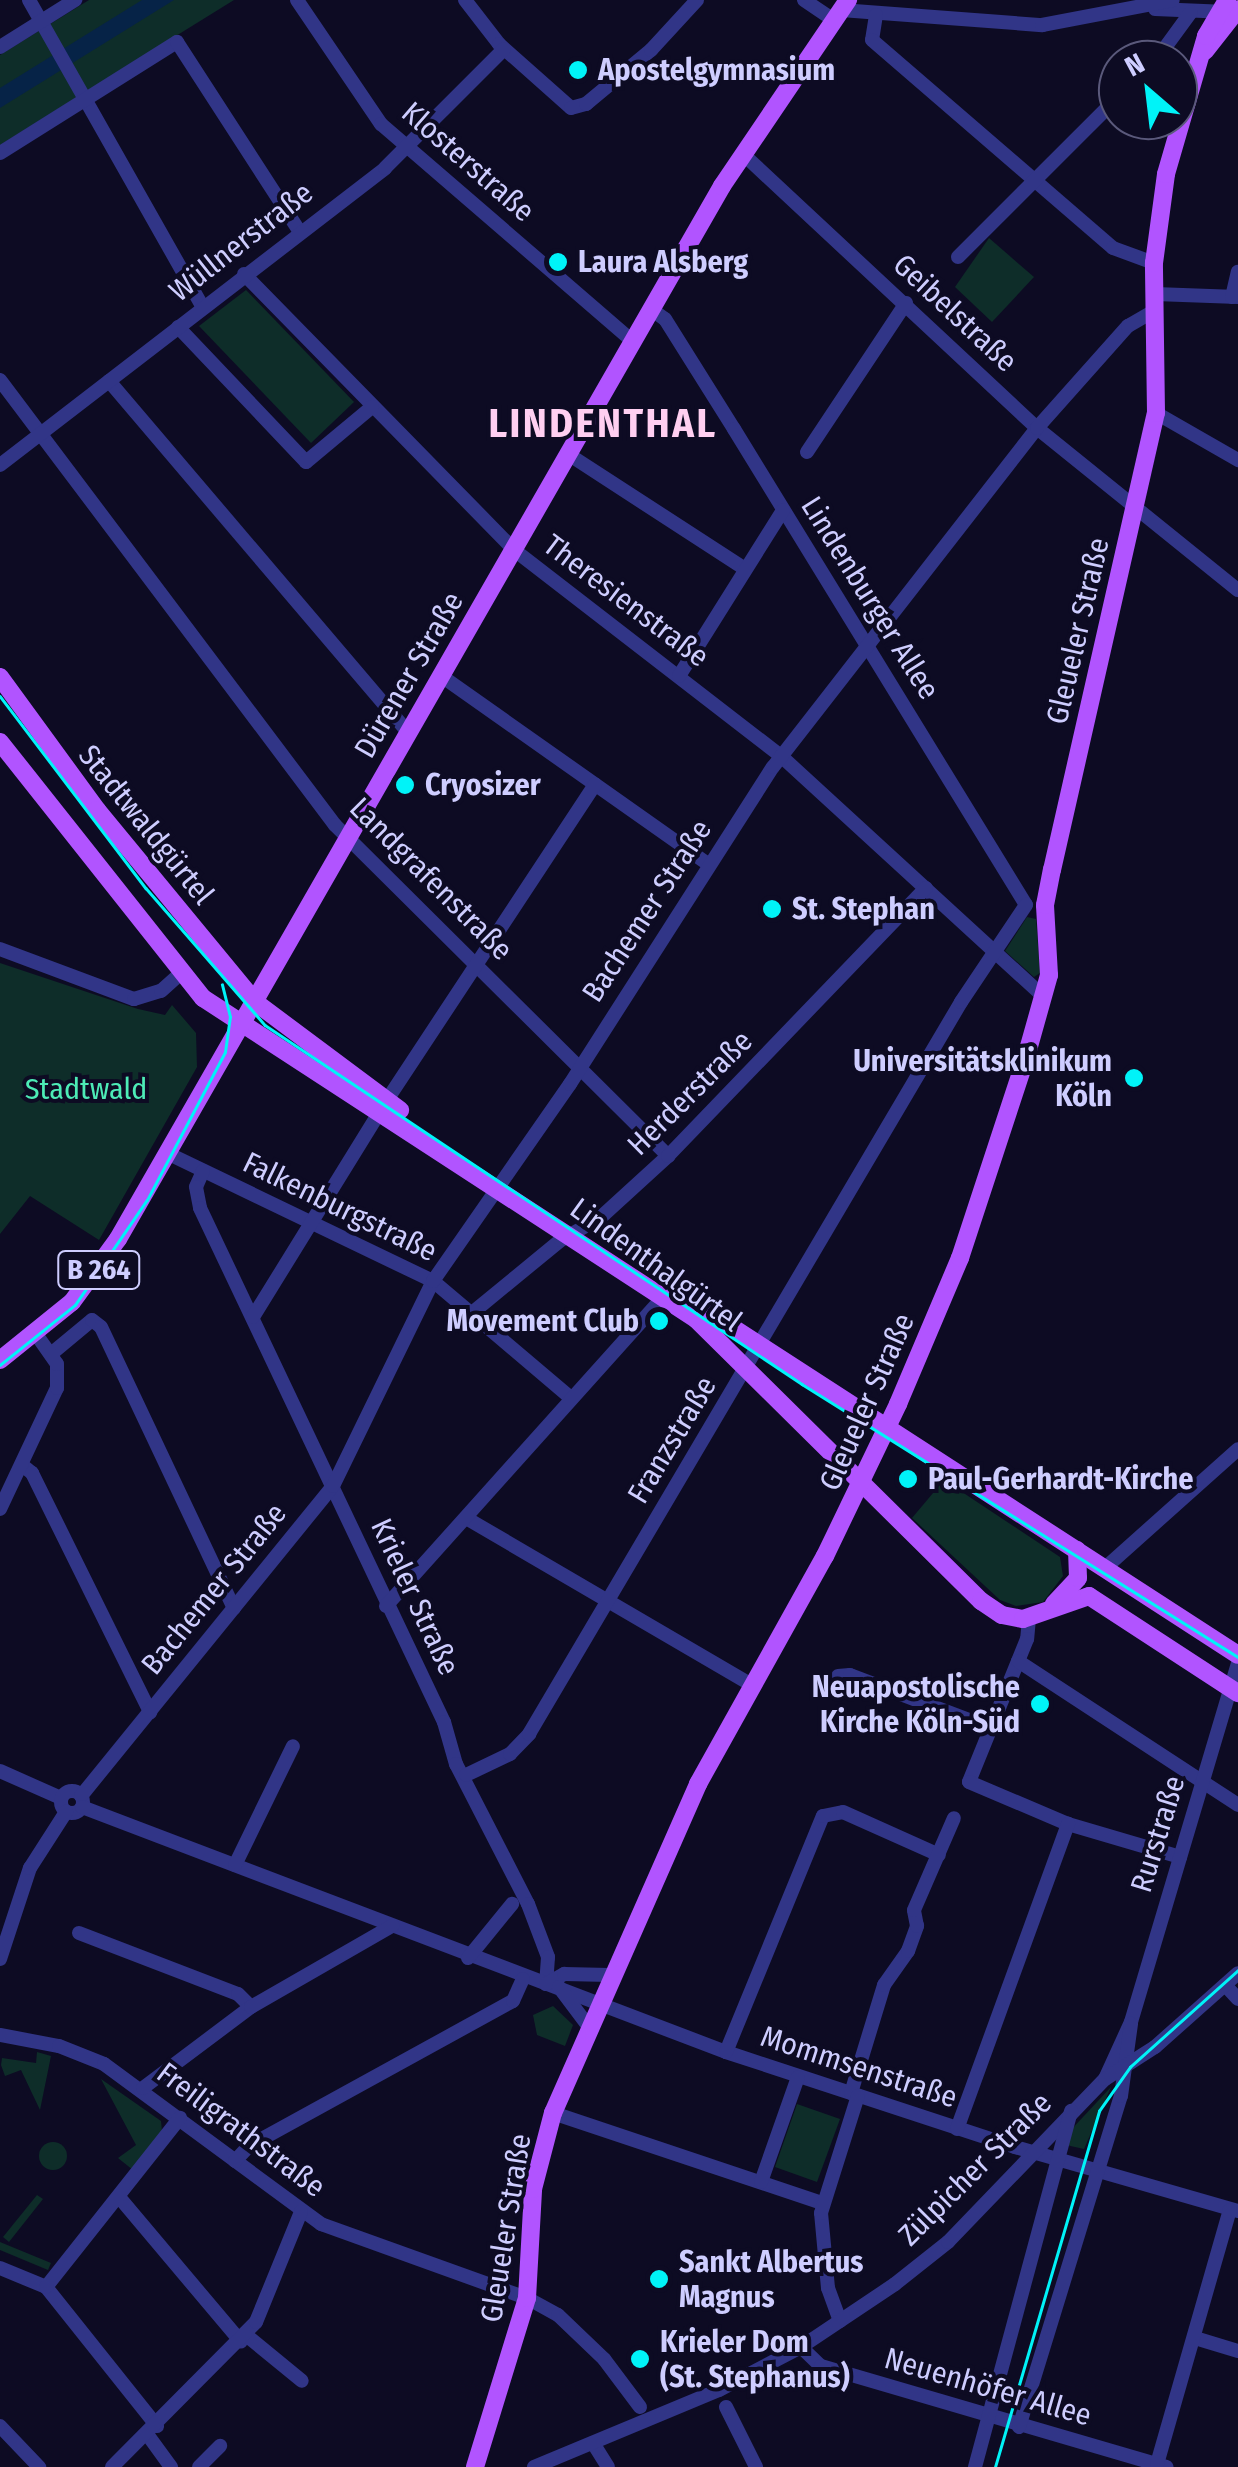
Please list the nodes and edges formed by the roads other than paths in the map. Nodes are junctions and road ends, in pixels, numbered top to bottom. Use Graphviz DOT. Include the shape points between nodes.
graph roads {
  1 [pos="29,0"];
  2 [pos="75,0"];
  3 [pos="297,0"];
  4 [pos="466,0"];
  5 [pos="697,0"];
  6 [pos="804,0"];
  7 [pos="1173,0"];
  8 [pos="843,6"];
  9 [pos="1152,8"];
  10 [pos="1231,9"];
  11 [pos="1191,12"];
  12 [pos="876,16"];
  13 [pos="41,21"];
  14 [pos="1182,32"];
  15 [pos="1175,40"];
  16 [pos="0,48"];
  17 [pos="504,48"];
  18 [pos="1205,51"];
  19 [pos="83,100"];
  20 [pos="1098,117"];
  21 [pos="406,147"];
  22 [pos="0,153"];
  23 [pos="743,154"];
  24 [pos="1032,181"];
  25 [pos="298,229"];
  26 [pos="958,258"];
  27 [pos="1154,263"];
  28 [pos="1238,272"];
  29 [pos="244,274"];
  30 [pos="1235,297"];
  31 [pos="1155,302"];
  32 [pos="906,303"];
  33 [pos="203,307"];
  34 [pos="651,309"];
  35 [pos="178,327"];
  36 [pos="632,341"];
  37 [pos="0,380"];
  38 [pos="109,381"];
  39 [pos="372,407"];
  40 [pos="1156,413"];
  41 [pos="1037,428"];
  42 [pos="40,434"];
  43 [pos="806,452"];
  44 [pos="568,454"];
  45 [pos="1238,460"];
  46 [pos="0,465"];
  47 [pos="1135,505"];
  48 [pos="783,510"];
  49 [pos="513,549"];
  50 [pos="745,569"];
  51 [pos="1238,590"];
  52 [pos="866,646"];
  53 [pos="440,676"];
  54 [pos="680,676"];
  55 [pos="0,677"];
  56 [pos="408,732"];
  57 [pos="0,742"];
  58 [pos="782,756"];
  59 [pos="595,784"];
  60 [pos="348,838"];
  61 [pos="709,865"];
  62 [pos="926,888"];
  63 [pos="1036,905"];
  64 [pos="0,949"];
  65 [pos="992,953"];
  66 [pos="476,963"];
  67 [pos="182,974"];
  68 [pos="1044,998"];
  69 [pos="255,1002"];
  70 [pos="244,1023"];
  71 [pos="579,1068"];
  72 [pos="384,1105"];
  73 [pos="169,1154"];
  74 [pos="668,1156"];
  75 [pos="203,1172"];
  76 [pos="500,1183"];
  77 [pos="308,1220"];
  78 [pos="575,1232"];
  79 [pos="433,1281"];
  80 [pos="663,1296"];
  81 [pos="472,1313"];
  82 [pos="253,1317"];
  83 [pos="36,1334"];
  84 [pos="760,1345"];
  85 [pos="51,1354"];
  86 [pos="0,1360"];
  87 [pos="746,1368"];
  88 [pos="571,1398"];
  89 [pos="887,1426"];
  90 [pos="1238,1449"];
  91 [pos="22,1465"];
  92 [pos="860,1482"];
  93 [pos="333,1486"];
  94 [pos="0,1509"];
  95 [pos="466,1518"];
  96 [pos="1077,1550"];
  97 [pos="1106,1568"];
  98 [pos="608,1601"];
  99 [pos="386,1606"];
  100 [pos="234,1608"];
  101 [pos="1038,1615"];
  102 [pos="1238,1659"];
  103 [pos="1018,1661"];
  104 [pos="838,1676"];
  105 [pos="752,1685"];
  106 [pos="1234,1690"];
  107 [pos="150,1712"];
  108 [pos="990,1728"];
  109 [pos="294,1746"];
  110 [pos="0,1771"];
  111 [pos="466,1774"];
  112 [pos="1202,1782"];
  113 [pos="82,1801"];
  114 [pos="63,1805"];
  115 [pos="1238,1805"];
  116 [pos="954,1818"];
  117 [pos="1068,1824"];
  118 [pos="939,1855"];
  119 [pos="1180,1857"];
  120 [pos="235,1865"];
  121 [pos="512,1904"];
  122 [pos="392,1926"];
  123 [pos="79,1933"];
  124 [pos="468,1958"];
  125 [pos="0,1959"];
  126 [pos="1238,1973"];
  127 [pos="610,1975"];
  128 [pos="522,1979"];
  129 [pos="552,1985"];
  130 [pos="1225,1985"];
  131 [pos="1238,1999"];
  132 [pos="598,2003"];
  133 [pos="252,2007"];
  134 [pos="1131,2022"];
  135 [pos="588,2027"];
  136 [pos="0,2035"];
  137 [pos="726,2052"];
  138 [pos="1125,2068"];
  139 [pos="798,2077"];
  140 [pos="1104,2079"];
  141 [pos="143,2088"];
  142 [pos="854,2095"];
  143 [pos="1071,2110"];
  144 [pos="554,2113"];
  145 [pos="180,2118"];
  146 [pos="957,2129"];
  147 [pos="1030,2152"];
  148 [pos="1058,2160"];
  149 [pos="234,2161"];
  150 [pos="1093,2171"];
  151 [pos="762,2182"];
  152 [pos="119,2197"];
  153 [pos="822,2203"];
  154 [pos="1234,2210"];
  155 [pos="301,2212"];
  156 [pos="0,2268"];
  157 [pos="46,2287"];
  158 [pos="527,2298"];
  159 [pos="840,2321"];
  160 [pos="244,2338"];
  161 [pos="1195,2338"];
  162 [pos="801,2347"];
  163 [pos="1238,2351"];
  164 [pos="302,2381"];
  165 [pos="640,2406"];
  166 [pos="726,2407"];
  167 [pos="988,2419"];
  168 [pos="0,2426"];
  169 [pos="1019,2426"];
  170 [pos="152,2430"];
  171 [pos="594,2443"];
  172 [pos="220,2446"];
  173 [pos="536,2465"];
  174 [pos="1162,2466"];
  175 [pos="39,2467"];
  176 [pos="112,2467"];
  177 [pos="171,2467"];
  178 [pos="199,2467"];
  179 [pos="474,2467"];
  180 [pos="520,2467"];
  181 [pos="608,2467"];
  182 [pos="756,2467"];
  183 [pos="975,2467"];
  1 -- 13 [label="street"];
  2 -- 13 [label="street"];
  3 -- 21 [label="street, Klosterstraße" via="366,105"];
  4 -- 17 [label="street"];
  5 -- 17 [label="street" via="651,50 577,108"];
  6 -- 8 [label="street"];
  7 -- 9 [label="street"];
  8 -- 12 [label="street"];
  8 -- 23 [label="main road, Dürener Straße / B 264"];
  9 -- 11 [label="street"];
  9 -- 12 [label="street" via="1042,25"];
  10 -- 11 [label="street"];
  10 -- 18 [label="main road"];
  11 -- 14 [label="street"];
  12 -- 24 [label="street" via="872,40"];
  13 -- 16 [label="street"];
  13 -- 19 [label="street"];
  14 -- 15 [label="street"];
  14 -- 18 [label="street"];
  17 -- 21 [label="street, Wüllnerstraße"];
  18 -- 27 [label="main road" via="1166,174"];
  19 -- 22 [label="street"];
  19 -- 25 [label="street" via="177,42"];
  19 -- 33 [label="street"];
  20 -- 24 [label="street"];
  21 -- 25 [label="street, Wüllnerstraße"];
  21 -- 36 [label="street, Klosterstraße"];
  23 -- 32 [label="street, Geibelstraße"];
  23 -- 34 [label="main road, Dürener Straße / B 264"];
  24 -- 26 [label="street"];
  24 -- 27 [label="street" via="1130,259"];
  25 -- 29 [label="street, Wüllnerstraße"];
  27 -- 31 [label="main road"];
  28 -- 30 [label="street"];
  29 -- 33 [label="street, Wüllnerstraße"];
  29 -- 39 [label="street, Theresienstraße"];
  30 -- 31 [label="street"];
  31 -- 40 [label="main road, Gleueler Straße"];
  31 -- 41 [label="street, Bachemer Straße"];
  32 -- 41 [label="street, Geibelstraße"];
  32 -- 43 [label="street"];
  33 -- 35 [label="street, Wüllnerstraße"];
  34 -- 36 [label="main road, Dürener Straße / B 264"];
  34 -- 48 [label="street, Lindenburger Allee" via="665,319"];
  35 -- 38 [label="street, Wüllnerstraße"];
  35 -- 39 [label="street" via="306,462"];
  36 -- 44 [label="main road, Dürener Straße / B 264"];
  37 -- 42 [label="street, Landgrafenstraße"];
  38 -- 42 [label="street, Wüllnerstraße"];
  38 -- 56 [label="street"];
  39 -- 49 [label="street, Theresienstraße"];
  40 -- 45 [label="street"];
  40 -- 47 [label="main road, Gleueler Straße"];
  41 -- 47 [label="street, Geibelstraße"];
  41 -- 52 [label="street, Bachemer Straße"];
  42 -- 46 [label="street, Wüllnerstraße"];
  42 -- 60 [label="street, Landgrafenstraße"];
  44 -- 49 [label="main road, Dürener Straße / B 264"];
  44 -- 50 [label="street"];
  47 -- 51 [label="street, Geibelstraße"];
  47 -- 63 [label="main road, Gleueler Straße"];
  48 -- 50 [label="street"];
  48 -- 52 [label="street, Lindenburger Allee"];
  49 -- 53 [label="main road, Dürener Straße / B 264"];
  49 -- 54 [label="street, Theresienstraße"];
  50 -- 54 [label="street"];
  52 -- 58 [label="street, Bachemer Straße"];
  52 -- 63 [label="street, Lindenburger Allee"];
  53 -- 56 [label="main road, Dürener Straße / B 264"];
  53 -- 59 [label="street"];
  54 -- 58 [label="street, Theresienstraße"];
  55 -- 69 [label="main road, Stadtwaldgürtel" via="96,810"];
  56 -- 60 [label="main road, Dürener Straße / B 264"];
  57 -- 67 [label="main road"];
  58 -- 61 [label="street, Bachemer Straße"];
  58 -- 62 [label="street, Theresienstraße"];
  59 -- 61 [label="street"];
  59 -- 66 [label="street"];
  60 -- 66 [label="street, Landgrafenstraße"];
  60 -- 69 [label="main road, Dürener Straße / B 264"];
  61 -- 71 [label="street, Bachemer Straße"];
  62 -- 65 [label="street, Theresienstraße"];
  62 -- 74 [label="street, Herderstraße"];
  63 -- 65 [label="street, Franzstraße"];
  63 -- 68 [label="main road, Gleueler Straße"];
  64 -- 67 [label="street" via="134,999 161,991"];
  65 -- 68 [label="street, Theresienstraße"];
  65 -- 84 [label="street, Franzstraße"];
  66 -- 71 [label="street, Landgrafenstraße"];
  66 -- 72 [label="street"];
  67 -- 70 [label="main road" via="203,998"];
  68 -- 89 [label="main road, Gleueler Straße" via="960,1258"];
  69 -- 70 [label="main road, Dürener Straße / B 264"];
  69 -- 72 [label="main road, Lindenthalgürtel"];
  70 -- 72 [label="main road, Lindenthalgürtel"];
  70 -- 73 [label="main road, Dürener Straße / B 264"];
  71 -- 74 [label="street, Landgrafenstraße"];
  71 -- 76 [label="street, Bachemer Straße"];
  72 -- 76 [label="main road, Lindenthalgürtel"];
  72 -- 77 [label="street"];
  73 -- 75 [label="street, Falkenburgstraße"];
  73 -- 83 [label="main road, Dürener Straße / B 264" via="93,1279"];
  74 -- 78 [label="street, Herderstraße"];
  75 -- 77 [label="street, Falkenburgstraße"];
  75 -- 82 [label="street, Krieler Straße" via="196,1187 200,1208"];
  76 -- 78 [label="main road, Lindenthalgürtel"];
  76 -- 79 [label="street, Bachemer Straße"];
  77 -- 79 [label="street, Falkenburgstraße"];
  77 -- 82 [label="street"];
  78 -- 80 [label="main road, Lindenthalgürtel"];
  78 -- 81 [label="street, Herderstraße"];
  78 -- 84 [label="main road, Lindenthalgürtel"];
  79 -- 81 [label="street, Falkenburgstraße"];
  79 -- 93 [label="street, Bachemer Straße"];
  80 -- 87 [label="main road, Lindenthalgürtel"];
  80 -- 88 [label="street"];
  81 -- 88 [label="street, Falkenburgstraße"];
  82 -- 93 [label="street, Krieler Straße"];
  83 -- 85 [label="street"];
  83 -- 86 [label="main road, Dürener Straße / B 264"];
  84 -- 87 [label="street, Franzstraße"];
  84 -- 89 [label="main road, Lindenthalgürtel"];
  85 -- 91 [label="street" via="60,1374 57,1388"];
  85 -- 100 [label="street" via="92,1320 102,1326"];
  87 -- 92 [label="main road, Lindenthalgürtel"];
  87 -- 98 [label="street, Franzstraße"];
  88 -- 95 [label="street"];
  89 -- 92 [label="main road, Gleueler Straße"];
  89 -- 96 [label="main road, Lindenthalgürtel"];
  90 -- 97 [label="street"];
  91 -- 94 [label="street"];
  91 -- 107 [label="street" via="32,1473"];
  92 -- 101 [label="main road, Lindenthalgürtel" via="1002,1616"];
  92 -- 105 [label="main road, Gleueler Straße"];
  93 -- 99 [label="street, Krieler Straße"];
  93 -- 100 [label="street, Bachemer Straße"];
  95 -- 98 [label="street"];
  95 -- 99 [label="street"];
  96 -- 97 [label="main road, Lindenthalgürtel"];
  96 -- 101 [label="main road" via="1078,1578"];
  97 -- 101 [label="main road"];
  97 -- 102 [label="main road, Lindenthalgürtel"];
  98 -- 105 [label="street"];
  98 -- 111 [label="street, Franzstraße" via="519,1748"];
  99 -- 111 [label="street, Krieler Straße"];
  100 -- 107 [label="street, Bachemer Straße"];
  101 -- 103 [label="street"];
  101 -- 106 [label="main road" via="1089,1596"];
  102 -- 106 [label="street, Rurstraße"];
  103 -- 108 [label="street"];
  103 -- 112 [label="street"];
  104 -- 108 [label="street" via="850,1674"];
  105 -- 127 [label="main road, Gleueler Straße"];
  106 -- 112 [label="street, Rurstraße"];
  107 -- 113 [label="street, Bachemer Straße"];
  108 -- 117 [label="street" via="970,1782"];
  109 -- 120 [label="street"];
  110 -- 114 [label="street"];
  111 -- 129 [label="street, Krieler Straße" via="548,1957"];
  112 -- 115 [label="street"];
  112 -- 119 [label="street, Rurstraße"];
  113 -- 114 [label="street" via="68,1791"];
  113 -- 120 [label="street, Mommsenstraße"];
  114 -- 125 [label="street" via="30,1868"];
  116 -- 118 [label="street"];
  117 -- 119 [label="street"];
  117 -- 146 [label="street"];
  118 -- 137 [label="street" via="843,1812 822,1816"];
  118 -- 142 [label="street" via="914,1910 917,1926 908,1951 884,1986"];
  119 -- 134 [label="street, Rurstraße"];
  120 -- 122 [label="street, Mommsenstraße"];
  121 -- 124 [label="street"];
  122 -- 124 [label="street, Mommsenstraße"];
  122 -- 133 [label="street"];
  123 -- 133 [label="street" via="238,1994"];
  124 -- 128 [label="street, Mommsenstraße"];
  126 -- 130 [label="street, Zülpicher Straße"];
  127 -- 129 [label="street" via="564,1974"];
  127 -- 132 [label="main road, Gleueler Straße"];
  128 -- 129 [label="street, Mommsenstraße"];
  128 -- 149 [label="street" via="514,2001 250,2146"];
  129 -- 132 [label="street, Mommsenstraße"];
  129 -- 135 [label="street"];
  130 -- 131 [label="street"];
  130 -- 138 [label="street, Zülpicher Straße"];
  132 -- 135 [label="main road, Gleueler Straße"];
  132 -- 137 [label="street, Mommsenstraße"];
  133 -- 141 [label="street"];
  134 -- 138 [label="street, Rurstraße"];
  134 -- 140 [label="street, Rurstraße"];
  135 -- 144 [label="main road, Gleueler Straße"];
  136 -- 141 [label="street, Freiligrathstraße" via="85,2055"];
  137 -- 139 [label="street, Mommsenstraße"];
  138 -- 140 [label="street, Zülpicher Straße"];
  138 -- 150 [label="street"];
  139 -- 142 [label="street, Mommsenstraße"];
  139 -- 151 [label="street"];
  140 -- 143 [label="street, Zülpicher Straße"];
  141 -- 145 [label="street, Freiligrathstraße"];
  142 -- 146 [label="street, Mommsenstraße"];
  142 -- 153 [label="street"];
  143 -- 147 [label="street, Zülpicher Straße"];
  143 -- 148 [label="street"];
  144 -- 151 [label="street"];
  144 -- 158 [label="main road, Gleueler Straße" via="533,2189"];
  145 -- 149 [label="street, Freiligrathstraße"];
  145 -- 152 [label="street"];
  146 -- 147 [label="street, Mommsenstraße"];
  147 -- 148 [label="street, Mommsenstraße"];
  147 -- 159 [label="street, Zülpicher Straße" via="948,2242"];
  148 -- 150 [label="street, Mommsenstraße"];
  148 -- 167 [label="street"];
  149 -- 155 [label="street, Freiligrathstraße"];
  150 -- 154 [label="street, Mommsenstraße"];
  150 -- 169 [label="street"];
  151 -- 153 [label="street"];
  152 -- 157 [label="street"];
  152 -- 160 [label="street"];
  153 -- 159 [label="street" via="828,2288"];
  154 -- 161 [label="street"];
  155 -- 158 [label="street, Freiligrathstraße" via="348,2236"];
  155 -- 160 [label="street" via="273,2293"];
  156 -- 157 [label="street"];
  157 -- 170 [label="street"];
  158 -- 165 [label="street, Freiligrathstraße" via="582,2334"];
  158 -- 179 [label="main road, Gleueler Straße"];
  159 -- 162 [label="street, Zülpicher Straße"];
  160 -- 164 [label="street"];
  160 -- 170 [label="street"];
  161 -- 163 [label="street"];
  161 -- 174 [label="street"];
  162 -- 167 [label="street, Neuenhöfer Allee" via="821,2366"];
  162 -- 171 [label="street, Zülpicher Straße"];
  166 -- 182 [label="street"];
  167 -- 169 [label="street, Neuenhöfer Allee"];
  167 -- 183 [label="street"];
  168 -- 175 [label="street"];
  169 -- 174 [label="street, Neuenhöfer Allee"];
  170 -- 176 [label="street"];
  170 -- 177 [label="street"];
  171 -- 173 [label="street, Zülpicher Straße"];
  171 -- 181 [label="street"];
  172 -- 178 [label="street"];
  173 -- 180 [label="street, Zülpicher Straße"];
}
